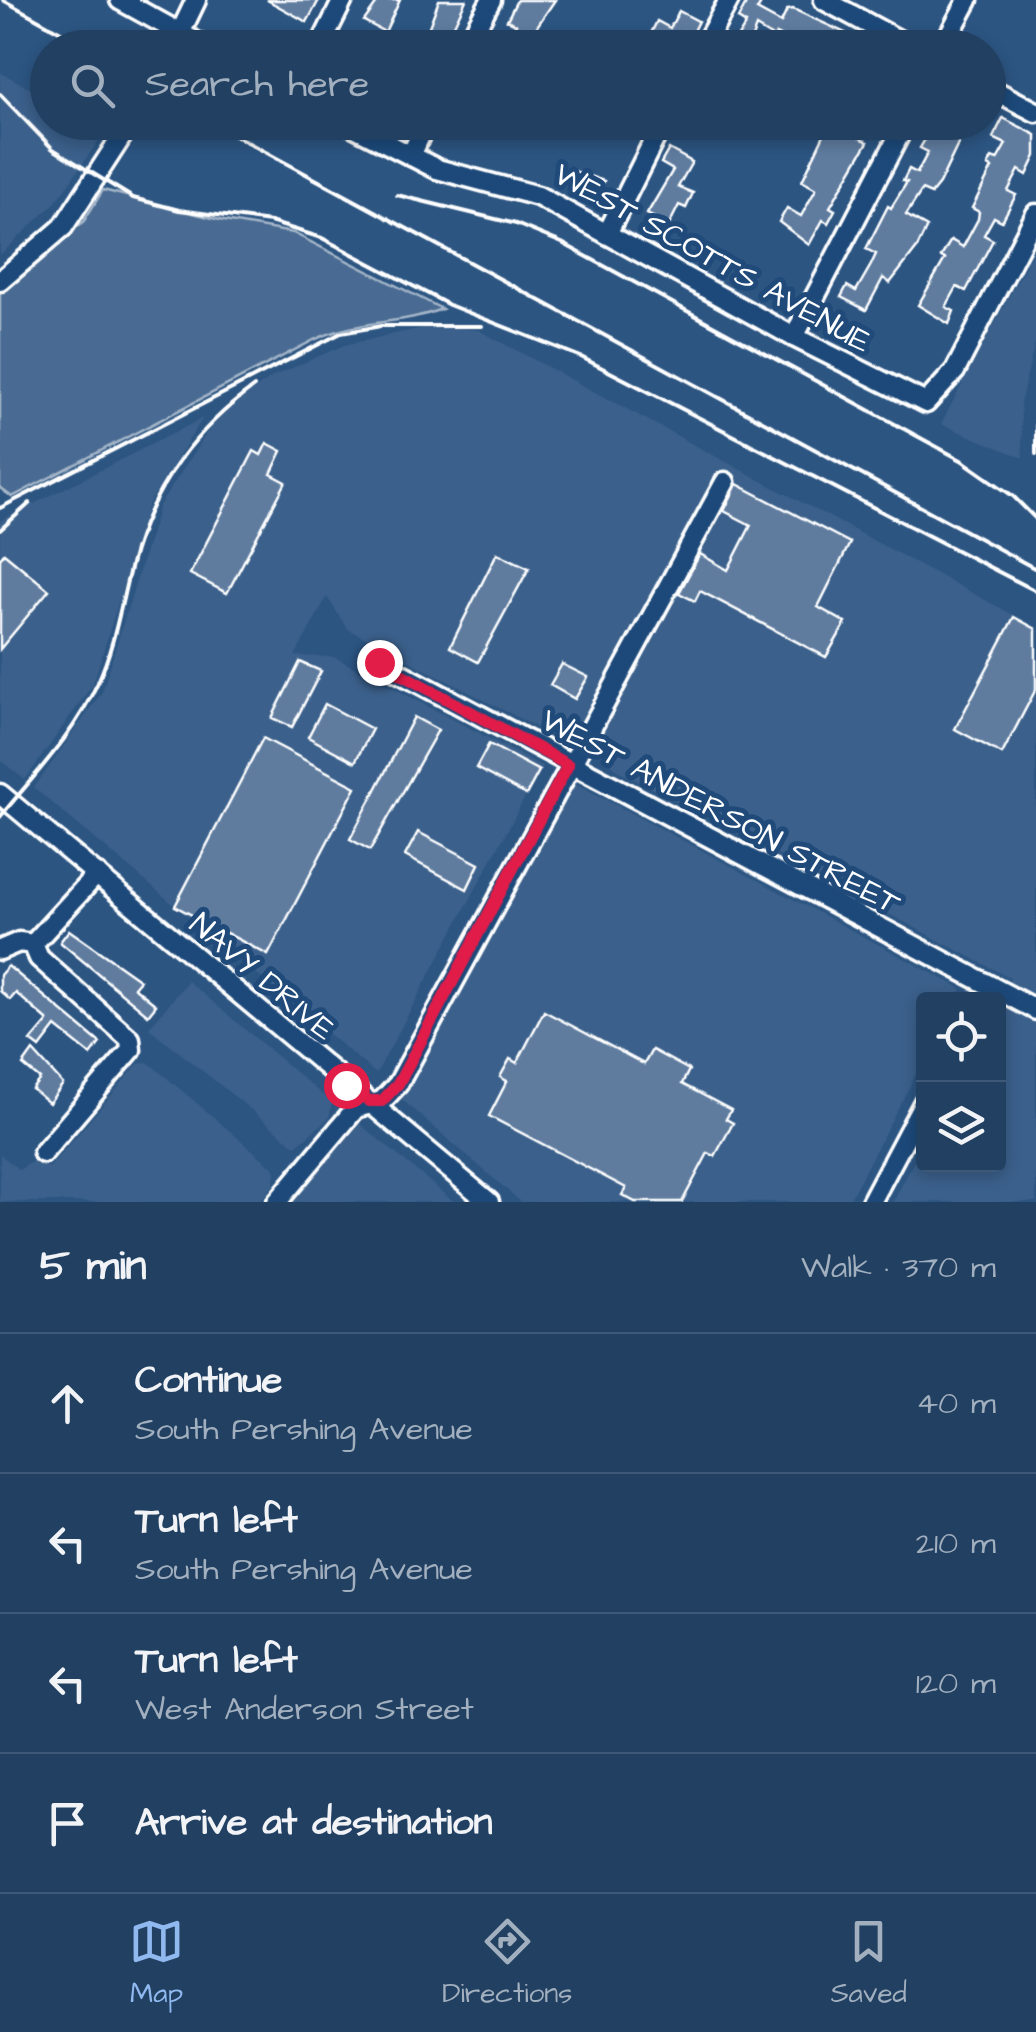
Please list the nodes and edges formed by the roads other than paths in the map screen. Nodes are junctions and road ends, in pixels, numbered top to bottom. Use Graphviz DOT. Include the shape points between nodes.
graph roads {
  1 [pos="120,0"];
  2 [pos="196,0"];
  3 [pos="344,0"];
  4 [pos="491,0"];
  5 [pos="728,0"];
  6 [pos="824,0"];
  7 [pos="968,0"];
  8 [pos="163,30"];
  9 [pos="182,30"];
  10 [pos="328,30"];
  11 [pos="475,30"];
  12 [pos="712,30"];
  13 [pos="880,30"];
  14 [pos="952,30"];
  15 [pos="1006,97"];
  16 [pos="1036,112"];
  17 [pos="119,140"];
  18 [pos="380,140"];
  19 [pos="418,140"];
  20 [pos="655,140"];
  21 [pos="897,140"];
  22 [pos="411,156"];
  23 [pos="1036,214"];
  24 [pos="607,234"];
  25 [pos="0,281"];
  26 [pos="794,337"];
  27 [pos="725,482"];
  28 [pos="379,662"];
  29 [pos="568,765"];
  30 [pos="0,794"];
  31 [pos="97,874"];
  32 [pos="32,944"];
  33 [pos="0,950"];
  34 [pos="981,992"];
  35 [pos="1006,1000"];
  36 [pos="1036,1010"];
  37 [pos="369,1101"];
  38 [pos="916,1117"];
  39 [pos="44,1153"];
  40 [pos="277,1202"];
  41 [pos="489,1202"];
  42 [pos="871,1202"];
  1 -- 8 [label="street"];
  2 -- 9 [label="street"];
  3 -- 10 [label="street"];
  4 -- 11 [label="street"];
  5 -- 12 [label="street"];
  6 -- 13 [label="street"];
  7 -- 14 [label="street"];
  15 -- 16 [label="street"];
  17 -- 25 [label="street" via="63,227"];
  18 -- 22 [label="street, WEST SCOTTS AVENUE"];
  19 -- 22 [label="street"];
  20 -- 24 [label="street"];
  21 -- 26 [label="street"];
  22 -- 24 [label="street, WEST SCOTTS AVENUE" via="458,176 520,187"];
  23 -- 26 [label="street, WEST SCOTTS AVENUE" via="955,371 926,402"];
  24 -- 26 [label="street, WEST SCOTTS AVENUE"];
  27 -- 29 [label="street"];
  28 -- 29 [label="street, WEST ANDERSON STREET"];
  29 -- 34 [label="street, WEST ANDERSON STREET"];
  29 -- 37 [label="street" via="398,1084 382,1101"];
  30 -- 31 [label="street, NAVY DRIVE"];
  31 -- 32 [label="street"];
  31 -- 37 [label="street, NAVY DRIVE"];
  32 -- 33 [label="street"];
  32 -- 39 [label="street" via="39,958 130,1039 132,1050"];
  35 -- 36 [label="street, WEST ANDERSON STREET"];
  37 -- 40 [label="street"];
  37 -- 41 [label="street, NAVY DRIVE"];
  38 -- 42 [label="street"];
}
